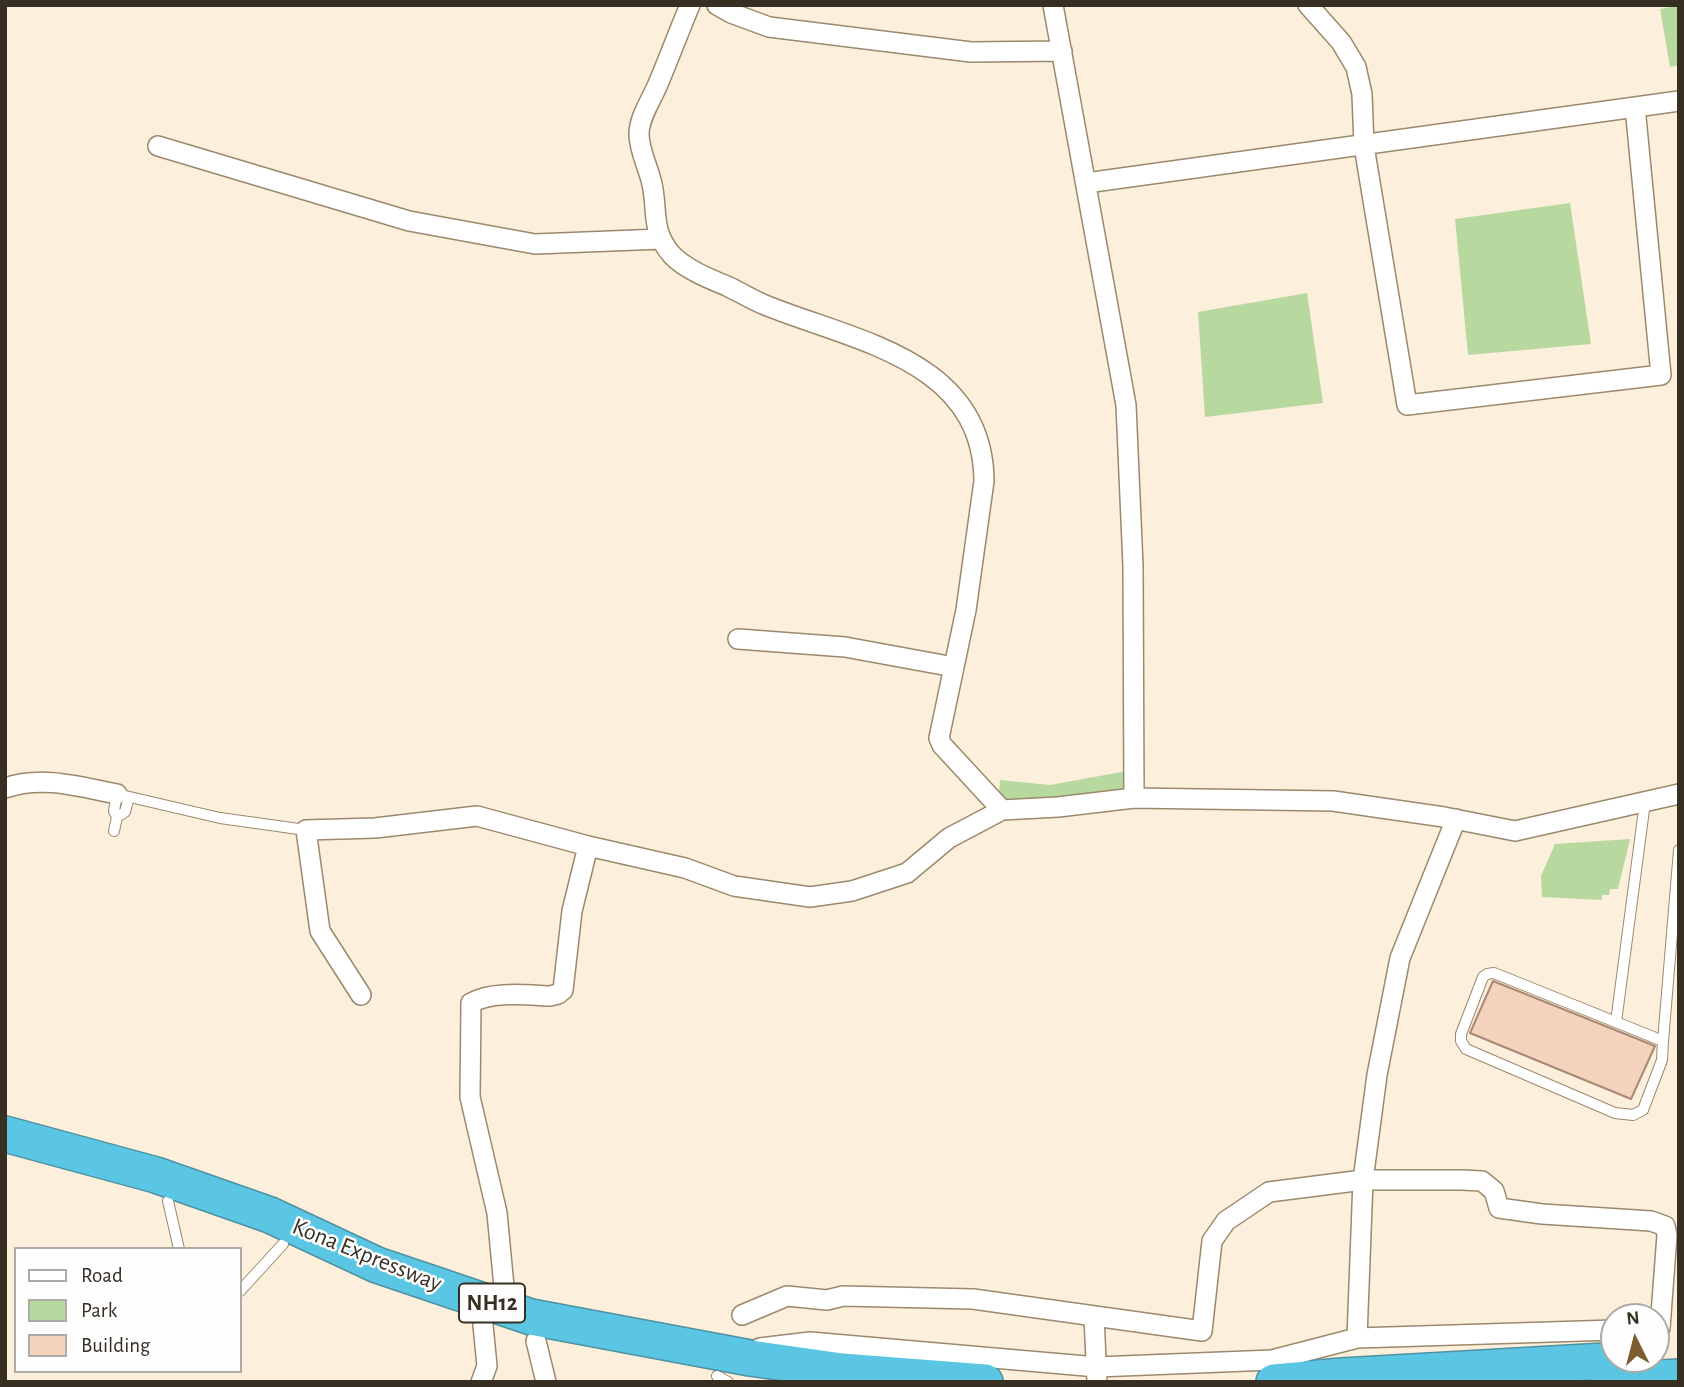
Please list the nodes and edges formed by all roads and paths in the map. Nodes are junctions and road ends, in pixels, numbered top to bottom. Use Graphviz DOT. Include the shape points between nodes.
graph roads {
  1 [pos="690,5"];
  2 [pos="718,5"];
  3 [pos="1053,5"];
  4 [pos="1308,5"];
  5 [pos="1062,51"];
  6 [pos="1679,101"];
  7 [pos="1636,107"];
  8 [pos="159,146"];
  9 [pos="1364,146"];
  10 [pos="1086,183"];
  11 [pos="661,239"];
  12 [pos="738,639"];
  13 [pos="954,667"];
  14 [pos="5,788"];
  15 [pos="1679,794"];
  16 [pos="123,796"];
  17 [pos="1134,798"];
  18 [pos="1645,802"];
  19 [pos="1002,810"];
  20 [pos="1456,820"];
  21 [pos="306,830"];
  22 [pos="114,831"];
  23 [pos="588,846"];
  24 [pos="1679,850"];
  25 [pos="361,995"];
  26 [pos="1616,1022"];
  27 [pos="1663,1041"];
  28 [pos="5,1134"];
  29 [pos="5,1154"];
  30 [pos="1363,1180"];
  31 [pos="168,1200"];
  32 [pos="272,1232"];
  33 [pos="179,1247"];
  34 [pos="242,1289"];
  35 [pos="1666,1303"];
  36 [pos="742,1315"];
  37 [pos="1094,1316"];
  38 [pos="516,1326"];
  39 [pos="1600,1330"];
  40 [pos="1357,1338"];
  41 [pos="1600,1361"];
  42 [pos="728,1373"];
  43 [pos="1097,1375"];
  44 [pos="1679,1377"];
  45 [pos="481,1382"];
  46 [pos="546,1382"];
  47 [pos="985,1382"];
  48 [pos="1274,1382"];
  49 [pos="1596,1382"];
  1 -- 11 [label="street" via="639,133"];
  2 -- 5 [label="street" via="769,27 971,52"];
  3 -- 5 [label="street"];
  4 -- 9 [label="street" via="1356,67"];
  5 -- 10 [label="street"];
  6 -- 7 [label="street"];
  7 -- 9 [label="street"];
  7 -- 9 [label="street" via="1661,374 1407,405"];
  8 -- 11 [label="street" via="409,221 536,244"];
  9 -- 10 [label="street"];
  10 -- 17 [label="street" via="1126,405 1133,566"];
  11 -- 13 [label="street" via="677,260 711,279 906,359 950,392 967,417 984,460 966,610"];
  12 -- 13 [label="street" via="845,647"];
  13 -- 19 [label="street" via="939,738"];
  14 -- 16 [label="street" via="54,781"];
  15 -- 18 [label="street"];
  16 -- 21 [label="lane" via="220,818"];
  16 -- 22 [label="lane" via="114,811"];
  17 -- 19 [label="street"];
  17 -- 20 [label="street" via="1333,801"];
  18 -- 20 [label="street" via="1514,831"];
  18 -- 26 [label="lane"];
  19 -- 23 [label="street" via="949,838 907,873 852,891 810,897 734,886 685,868"];
  20 -- 30 [label="street" via="1400,958"];
  21 -- 23 [label="street" via="375,828 477,816"];
  21 -- 25 [label="street" via="320,931"];
  23 -- 38 [label="street" via="572,911 563,990 550,996 480,998 471,1003 470,1097 497,1213"];
  24 -- 27 [label="lane"];
  26 -- 27 [label="lane"];
  26 -- 27 [label="lane" via="1487,974 1461,1041 1466,1049 1615,1113 1633,1115 1647,1102 1662,1060"];
  28 -- 32 [label="highway, Kona Expressway / NH12" via="156,1175"];
  29 -- 31 [label="highway, Kona Expressway / NH12"];
  30 -- 35 [label="street" via="1482,1181 1494,1191 1499,1208 1665,1226"];
  30 -- 37 [label="street" via="1269,1192 1226,1221 1212,1241 1202,1331"];
  30 -- 40 [label="street"];
  31 -- 32 [label="highway, Kona Expressway / NH12"];
  31 -- 33 [label="lane"];
  32 -- 34 [label="lane" via="261,1265"];
  32 -- 38 [label="highway, Kona Expressway / NH12" via="377,1265"];
  36 -- 37 [label="street" via="787,1296 827,1300 843,1296 973,1299"];
  37 -- 43 [label="street"];
  38 -- 42 [label="highway, Kona Expressway / NH12"];
  38 -- 45 [label="street"];
  38 -- 46 [label="street"];
  39 -- 40 [label="street"];
  40 -- 43 [label="street" via="1272,1360"];
  41 -- 48 [label="highway"];
  42 -- 43 [label="street" via="810,1342"];
  42 -- 47 [label="highway, Kona Expressway / NH12" via="842,1371"];
  44 -- 49 [label="highway"];
}
